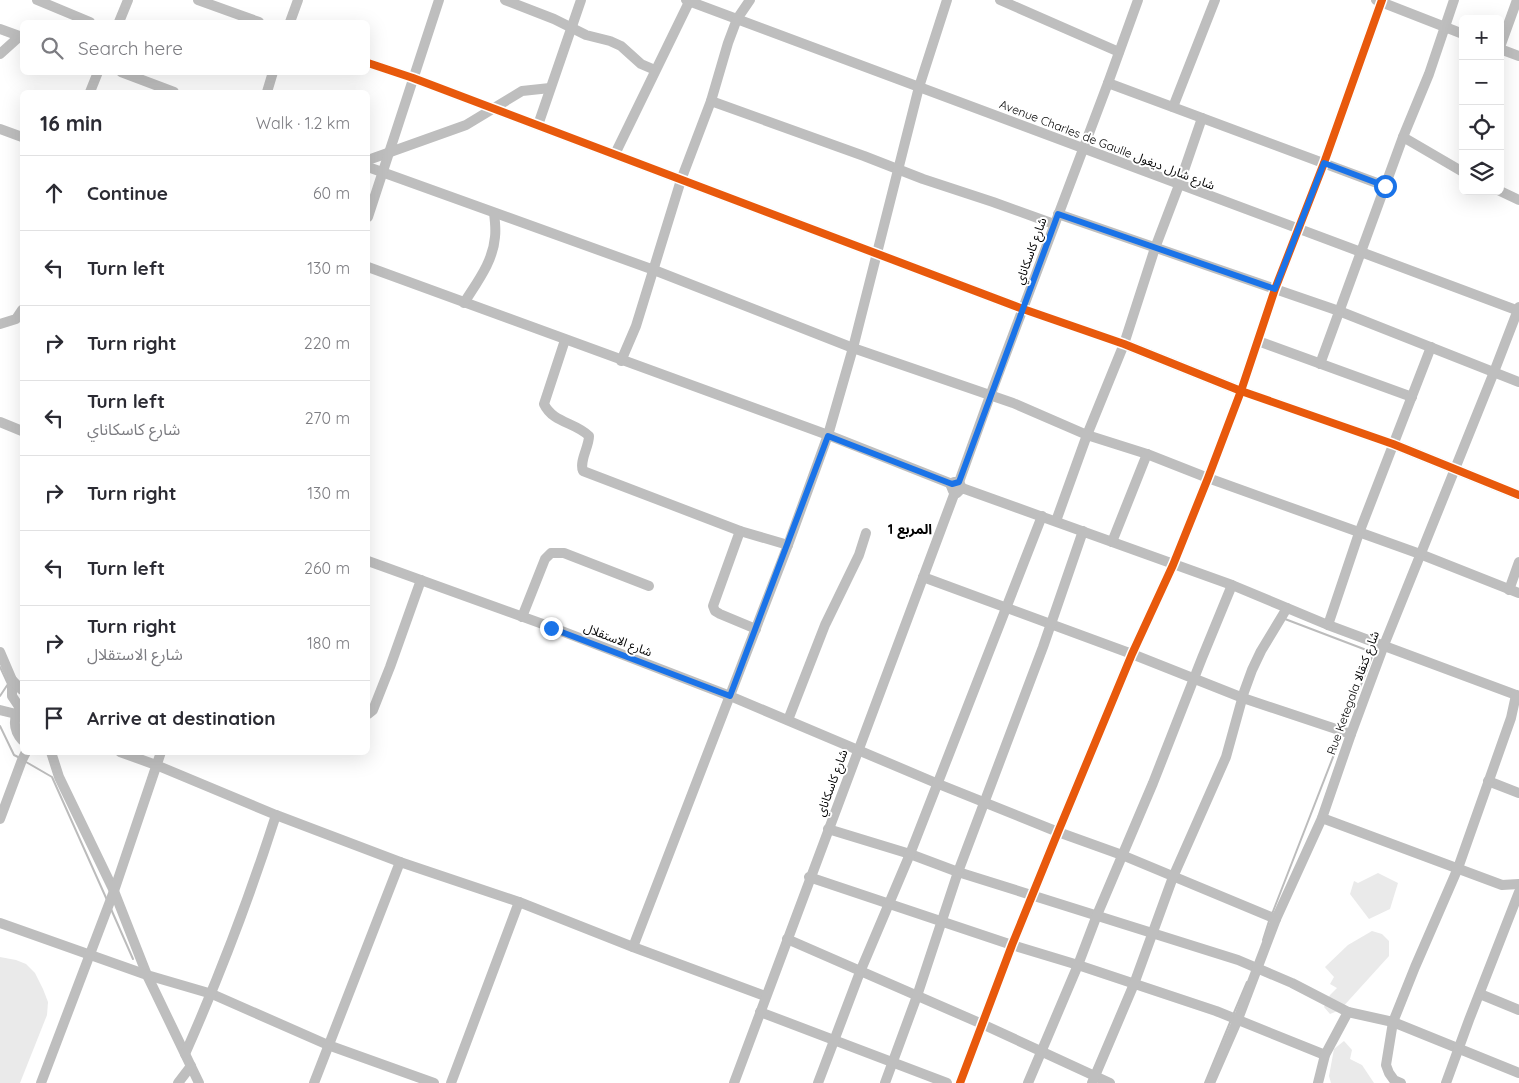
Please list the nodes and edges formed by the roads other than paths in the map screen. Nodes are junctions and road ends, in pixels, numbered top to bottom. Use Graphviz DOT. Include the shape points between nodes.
graph roads {
  1 [pos="37,0"];
  2 [pos="128,0"];
  3 [pos="198,0"];
  4 [pos="298,0"];
  5 [pos="439,0"];
  6 [pos="505,0"];
  7 [pos="581,0"];
  8 [pos="689,0"];
  9 [pos="750,0"];
  10 [pos="947,0"];
  11 [pos="1000,0"];
  12 [pos="1215,0"];
  13 [pos="1454,0"];
  14 [pos="1517,0"];
  15 [pos="1136,1"];
  16 [pos="1380,1"];
  17 [pos="85,20"];
  18 [pos="120,20"];
  19 [pos="253,20"];
  20 [pos="291,20"];
  21 [pos="737,20"];
  22 [pos="1444,26"];
  23 [pos="571,28"];
  24 [pos="0,29"];
  25 [pos="1459,32"];
  26 [pos="20,36"];
  27 [pos="20,37"];
  28 [pos="1504,37"];
  29 [pos="1504,50"];
  30 [pos="1119,52"];
  31 [pos="0,54"];
  32 [pos="1519,56"];
  33 [pos="370,64"];
  34 [pos="655,70"];
  35 [pos="97,75"];
  36 [pos="129,75"];
  37 [pos="272,75"];
  38 [pos="413,78"];
  39 [pos="1108,83"];
  40 [pos="919,86"];
  41 [pos="550,88"];
  42 [pos="91,90"];
  43 [pos="169,90"];
  44 [pos="268,90"];
  45 [pos="712,101"];
  46 [pos="1173,107"];
  47 [pos="494,110"];
  48 [pos="1202,118"];
  49 [pos="538,125"];
  50 [pos="0,129"];
  51 [pos="20,136"];
  52 [pos="1403,137"];
  53 [pos="1082,149"];
  54 [pos="390,151"];
  55 [pos="615,154"];
  56 [pos="370,159"];
  57 [pos="1324,163"];
  58 [pos="370,169"];
  59 [pos="898,170"];
  60 [pos="1459,170"];
  61 [pos="383,173"];
  62 [pos="681,180"];
  63 [pos="1179,185"];
  64 [pos="1385,186"];
  65 [pos="1504,193"];
  66 [pos="1519,200"];
  67 [pos="370,211"];
  68 [pos="494,213"];
  69 [pos="1058,214"];
  70 [pos="1054,224"];
  71 [pos="1298,229"];
  72 [pos="1155,248"];
  73 [pos="1361,252"];
  74 [pos="877,254"];
  75 [pos="370,268"];
  76 [pos="654,270"];
  77 [pos="1275,289"];
  78 [pos="464,303"];
  79 [pos="1023,309"];
  80 [pos="1518,310"];
  81 [pos="1339,311"];
  82 [pos="20,313"];
  83 [pos="0,324"];
  84 [pos="565,340"];
  85 [pos="1258,341"];
  86 [pos="1124,344"];
  87 [pos="1431,347"];
  88 [pos="853,348"];
  89 [pos="621,361"];
  90 [pos="1320,364"];
  91 [pos="1494,372"];
  92 [pos="1519,382"];
  93 [pos="1241,391"];
  94 [pos="990,396"];
  95 [pos="1412,397"];
  96 [pos="0,422"];
  97 [pos="20,429"];
  98 [pos="1087,435"];
  99 [pos="828,436"];
  100 [pos="1393,444"];
  101 [pos="1146,454"];
  102 [pos="1455,468"];
  103 [pos="1208,478"];
  104 [pos="957,486"];
  105 [pos="1519,495"];
  106 [pos="1042,516"];
  107 [pos="1056,520"];
  108 [pos="740,531"];
  109 [pos="1083,531"];
  110 [pos="1360,532"];
  111 [pos="866,533"];
  112 [pos="1112,542"];
  113 [pos="788,545"];
  114 [pos="1420,554"];
  115 [pos="370,562"];
  116 [pos="1519,562"];
  117 [pos="1174,565"];
  118 [pos="923,577"];
  119 [pos="421,580"];
  120 [pos="1232,585"];
  121 [pos="649,586"];
  122 [pos="1514,591"];
  123 [pos="1005,608"];
  124 [pos="1287,608"];
  125 [pos="522,617"];
  126 [pos="1051,624"];
  127 [pos="1328,625"];
  128 [pos="756,629"];
  129 [pos="1384,646"];
  130 [pos="0,652"];
  131 [pos="1132,654"];
  132 [pos="1194,678"];
  133 [pos="12,680"];
  134 [pos="20,688"];
  135 [pos="730,696"];
  136 [pos="1517,696"];
  137 [pos="1242,698"];
  138 [pos="20,709"];
  139 [pos="0,710"];
  140 [pos="370,712"];
  141 [pos="788,720"];
  142 [pos="1350,734"];
  143 [pos="20,737"];
  144 [pos="858,749"];
  145 [pos="24,755"];
  146 [pos="52,755"];
  147 [pos="128,755"];
  148 [pos="161,755"];
  149 [pos="156,765"];
  150 [pos="1488,780"];
  151 [pos="936,783"];
  152 [pos="1519,793"];
  153 [pos="985,802"];
  154 [pos="276,815"];
  155 [pos="1322,818"];
  156 [pos="0,819"];
  157 [pos="828,829"];
  158 [pos="1058,832"];
  159 [pos="910,854"];
  160 [pos="1122,855"];
  161 [pos="400,862"];
  162 [pos="1458,868"];
  163 [pos="958,872"];
  164 [pos="810,877"];
  165 [pos="1173,877"];
  166 [pos="1519,884"];
  167 [pos="114,891"];
  168 [pos="1519,892"];
  169 [pos="1033,895"];
  170 [pos="519,902"];
  171 [pos="888,905"];
  172 [pos="1097,915"];
  173 [pos="1276,919"];
  174 [pos="941,921"];
  175 [pos="0,923"];
  176 [pos="1152,934"];
  177 [pos="787,939"];
  178 [pos="1012,946"];
  179 [pos="633,948"];
  180 [pos="89,954"];
  181 [pos="1078,965"];
  182 [pos="1257,967"];
  183 [pos="860,972"];
  184 [pos="147,974"];
  185 [pos="1134,984"];
  186 [pos="212,994"];
  187 [pos="1480,994"];
  188 [pos="765,996"];
  189 [pos="917,996"];
  190 [pos="1519,1010"];
  191 [pos="760,1012"];
  192 [pos="1348,1012"];
  193 [pos="1238,1019"];
  194 [pos="1394,1022"];
  195 [pos="982,1024"];
  196 [pos="834,1041"];
  197 [pos="328,1045"];
  198 [pos="1459,1047"];
  199 [pos="1041,1051"];
  200 [pos="186,1054"];
  201 [pos="1325,1055"];
  202 [pos="893,1063"];
  203 [pos="191,1066"];
  204 [pos="1519,1073"];
  205 [pos="1093,1079"];
  206 [pos="41,1083"];
  207 [pos="178,1083"];
  208 [pos="198,1083"];
  209 [pos="314,1083"];
  210 [pos="434,1083"];
  211 [pos="451,1083"];
  212 [pos="734,1083"];
  213 [pos="818,1083"];
  214 [pos="884,1083"];
  215 [pos="947,1083"];
  216 [pos="960,1083"];
  217 [pos="1028,1083"];
  218 [pos="1110,1083"];
  219 [pos="1210,1083"];
  220 [pos="1318,1083"];
  221 [pos="1401,1083"];
  222 [pos="1446,1083"];
  1 -- 17 [label="street"];
  2 -- 18 [label="street"];
  3 -- 19 [label="street"];
  4 -- 20 [label="street"];
  5 -- 38 [label="street"];
  6 -- 23 [label="street"];
  7 -- 23 [label="street"];
  8 -- 21 [label="street, Avenue Charles de Gaulle شارع شارل ديغول"];
  8 -- 34 [label="street"];
  9 -- 21 [label="street"];
  10 -- 40 [label="street"];
  11 -- 30 [label="street"];
  12 -- 46 [label="street"];
  13 -- 22 [label="street"];
  14 -- 28 [label="street"];
  15 -- 30 [label="street, شارع كاسكاناي"];
  16 -- 22 [label="street"];
  16 -- 57 [label="street"];
  21 -- 40 [label="street, Avenue Charles de Gaulle شارع شارل ديغول"];
  21 -- 45 [label="street"];
  22 -- 25 [label="street"];
  22 -- 52 [label="street" via="1429,74"];
  23 -- 34 [label="street" via="621,46 641,64"];
  23 -- 41 [label="street"];
  24 -- 26 [label="street"];
  27 -- 31 [label="street"];
  29 -- 32 [label="street"];
  30 -- 39 [label="street, شارع كاسكاناي"];
  33 -- 38 [label="street"];
  34 -- 55 [label="street"];
  35 -- 42 [label="street"];
  36 -- 43 [label="street"];
  37 -- 44 [label="street"];
  38 -- 47 [label="street"];
  38 -- 54 [label="street"];
  39 -- 46 [label="street"];
  39 -- 53 [label="street, شارع كاسكاناي"];
  40 -- 53 [label="street, Avenue Charles de Gaulle شارع شارل ديغول"];
  40 -- 59 [label="street"];
  41 -- 47 [label="street" via="522,91"];
  41 -- 49 [label="street"];
  45 -- 59 [label="street"];
  45 -- 62 [label="street"];
  46 -- 48 [label="street"];
  47 -- 49 [label="street"];
  47 -- 54 [label="street" via="466,125"];
  48 -- 57 [label="street"];
  48 -- 63 [label="street"];
  49 -- 55 [label="street"];
  50 -- 51 [label="street"];
  52 -- 60 [label="street"];
  52 -- 64 [label="street"];
  53 -- 63 [label="street, Avenue Charles de Gaulle شارع شارل ديغول"];
  53 -- 69 [label="street, شارع كاسكاناي"];
  54 -- 56 [label="street"];
  54 -- 61 [label="street"];
  55 -- 62 [label="street"];
  57 -- 64 [label="street"];
  57 -- 71 [label="street"];
  58 -- 61 [label="street"];
  59 -- 70 [label="street"];
  59 -- 74 [label="street"];
  61 -- 67 [label="street"];
  61 -- 68 [label="street"];
  62 -- 74 [label="street"];
  62 -- 76 [label="street"];
  63 -- 71 [label="street, Avenue Charles de Gaulle شارع شارل ديغول"];
  63 -- 72 [label="street"];
  64 -- 73 [label="street"];
  65 -- 66 [label="street"];
  68 -- 76 [label="street"];
  68 -- 78 [label="street" via="492,252"];
  69 -- 70 [label="street, شارع كاسكاناي"];
  69 -- 72 [label="street"];
  70 -- 79 [label="street, شارع كاسكاناي"];
  71 -- 73 [label="street, Avenue Charles de Gaulle شارع شارل ديغول"];
  71 -- 77 [label="street"];
  72 -- 77 [label="street"];
  72 -- 86 [label="street"];
  73 -- 80 [label="street, Avenue Charles de Gaulle شارع شارل ديغول"];
  73 -- 81 [label="street"];
  74 -- 79 [label="street"];
  74 -- 88 [label="street"];
  75 -- 78 [label="street"];
  76 -- 88 [label="street"];
  76 -- 89 [label="street"];
  77 -- 81 [label="street"];
  77 -- 85 [label="street"];
  78 -- 84 [label="street"];
  79 -- 86 [label="street"];
  79 -- 94 [label="street, شارع كاسكاناي"];
  80 -- 91 [label="street, Rue Ketegala شارع كتقالا"];
  81 -- 87 [label="street"];
  81 -- 90 [label="street"];
  82 -- 83 [label="street" via="16,320"];
  84 -- 89 [label="street"];
  84 -- 108 [label="street" via="544,404 547,412 589,436 581,465 583,471"];
  85 -- 90 [label="street"];
  85 -- 93 [label="street"];
  86 -- 93 [label="street"];
  86 -- 98 [label="street"];
  87 -- 91 [label="street"];
  87 -- 95 [label="street"];
  88 -- 94 [label="street"];
  88 -- 99 [label="street"];
  89 -- 99 [label="street"];
  90 -- 95 [label="street"];
  91 -- 92 [label="street"];
  91 -- 102 [label="street, Rue Ketegala شارع كتقالا"];
  93 -- 100 [label="street"];
  93 -- 103 [label="street"];
  94 -- 98 [label="street"];
  94 -- 104 [label="street, شارع كاسكاناي"];
  95 -- 100 [label="street"];
  96 -- 97 [label="street"];
  98 -- 101 [label="street"];
  98 -- 107 [label="street"];
  99 -- 104 [label="street"];
  99 -- 113 [label="street"];
  100 -- 102 [label="street"];
  100 -- 110 [label="street"];
  101 -- 103 [label="street"];
  101 -- 112 [label="street"];
  102 -- 105 [label="street"];
  102 -- 114 [label="street, Rue Ketegala شارع كتقالا"];
  103 -- 110 [label="street"];
  103 -- 117 [label="street"];
  104 -- 106 [label="street"];
  104 -- 118 [label="street, شارع كاسكاناي"];
  106 -- 107 [label="street"];
  106 -- 123 [label="street"];
  107 -- 109 [label="street"];
  108 -- 113 [label="street"];
  108 -- 128 [label="street" via="713,606 720,614"];
  109 -- 112 [label="street"];
  109 -- 126 [label="street"];
  110 -- 114 [label="street"];
  110 -- 127 [label="street"];
  111 -- 141 [label="street"];
  112 -- 117 [label="street"];
  113 -- 128 [label="street"];
  114 -- 122 [label="street"];
  114 -- 129 [label="street, Rue Ketegala شارع كتقالا"];
  115 -- 119 [label="street, شارع الاستقلال"];
  116 -- 122 [label="street"];
  117 -- 120 [label="street"];
  117 -- 131 [label="street"];
  118 -- 123 [label="street"];
  118 -- 144 [label="street, شارع كاسكاناي"];
  119 -- 125 [label="street, شارع الاستقلال"];
  119 -- 140 [label="street"];
  120 -- 124 [label="street"];
  120 -- 132 [label="street"];
  121 -- 125 [label="street" via="564,553 552,553 544,559"];
  123 -- 126 [label="street"];
  123 -- 151 [label="street"];
  124 -- 127 [label="street"];
  124 -- 137 [label="street" via="1260,651"];
  125 -- 135 [label="street, شارع الاستقلال"];
  126 -- 131 [label="street"];
  126 -- 153 [label="street"];
  127 -- 129 [label="street"];
  128 -- 135 [label="street"];
  129 -- 136 [label="street"];
  129 -- 142 [label="street, Rue Ketegala شارع كتقالا"];
  130 -- 133 [label="street"];
  131 -- 132 [label="street"];
  131 -- 158 [label="street"];
  132 -- 137 [label="street"];
  132 -- 160 [label="street"];
  133 -- 134 [label="street"];
  133 -- 138 [label="street" via="12,696"];
  135 -- 141 [label="street, شارع الاستقلال"];
  135 -- 179 [label="street"];
  136 -- 150 [label="street"];
  137 -- 142 [label="street"];
  137 -- 165 [label="street" via="1226,757"];
  138 -- 139 [label="street"];
  138 -- 143 [label="street" via="14,721"];
  141 -- 144 [label="street, شارع الاستقلال"];
  142 -- 155 [label="street, Rue Ketegala شارع كتقالا"];
  144 -- 151 [label="street, شارع الاستقلال"];
  144 -- 157 [label="street, شارع كاسكاناي"];
  145 -- 156 [label="street"];
  146 -- 167 [label="street"];
  147 -- 149 [label="street"];
  148 -- 149 [label="street"];
  149 -- 154 [label="street"];
  149 -- 167 [label="street"];
  150 -- 152 [label="street"];
  150 -- 162 [label="street"];
  151 -- 153 [label="street, شارع الاستقلال"];
  151 -- 159 [label="street"];
  153 -- 158 [label="street, شارع الاستقلال"];
  153 -- 163 [label="street"];
  154 -- 161 [label="street"];
  154 -- 186 [label="street" via="256,880"];
  155 -- 162 [label="street"];
  155 -- 173 [label="street, Rue Ketegala شارع كتقالا"];
  157 -- 159 [label="street"];
  157 -- 164 [label="street, شارع كاسكاناي"];
  158 -- 160 [label="street, شارع الاستقلال"];
  158 -- 169 [label="street"];
  159 -- 163 [label="street"];
  159 -- 171 [label="street"];
  160 -- 165 [label="street, شارع الاستقلال"];
  160 -- 172 [label="street"];
  161 -- 170 [label="street"];
  161 -- 197 [label="street"];
  162 -- 166 [label="street" via="1502,885"];
  162 -- 194 [label="street"];
  163 -- 169 [label="street"];
  163 -- 174 [label="street"];
  164 -- 171 [label="street"];
  164 -- 177 [label="street, شارع كاسكاناي"];
  165 -- 173 [label="street, شارع الاستقلال"];
  165 -- 176 [label="street"];
  167 -- 180 [label="street"];
  167 -- 184 [label="street"];
  168 -- 187 [label="street"];
  169 -- 172 [label="street"];
  169 -- 178 [label="street"];
  170 -- 179 [label="street"];
  170 -- 211 [label="street"];
  171 -- 174 [label="street"];
  171 -- 183 [label="street"];
  172 -- 176 [label="street"];
  172 -- 181 [label="street"];
  173 -- 182 [label="street, Rue Ketegala شارع كتقالا"];
  174 -- 178 [label="street"];
  174 -- 189 [label="street"];
  175 -- 180 [label="street"];
  176 -- 182 [label="street"];
  176 -- 185 [label="street"];
  177 -- 183 [label="street"];
  177 -- 188 [label="street, شارع كاسكاناي"];
  178 -- 181 [label="street"];
  178 -- 195 [label="street"];
  179 -- 188 [label="street"];
  180 -- 184 [label="street"];
  180 -- 206 [label="street"];
  181 -- 185 [label="street"];
  181 -- 199 [label="street"];
  182 -- 192 [label="street"];
  182 -- 193 [label="street, Rue Ketegala شارع كتقالا"];
  183 -- 189 [label="street"];
  183 -- 196 [label="street"];
  184 -- 186 [label="street"];
  184 -- 200 [label="street"];
  185 -- 193 [label="street"];
  185 -- 205 [label="street"];
  186 -- 197 [label="street"];
  186 -- 200 [label="street"];
  187 -- 190 [label="street"];
  187 -- 198 [label="street"];
  188 -- 191 [label="street, شارع كاسكاناي"];
  189 -- 195 [label="street"];
  189 -- 202 [label="street"];
  191 -- 196 [label="street"];
  191 -- 212 [label="street, شارع كاسكاناي"];
  192 -- 194 [label="street"];
  192 -- 201 [label="street"];
  193 -- 201 [label="street"];
  193 -- 219 [label="street, Rue Ketegala شارع كتقالا"];
  194 -- 198 [label="street"];
  194 -- 221 [label="street" via="1386,1065 1394,1080"];
  195 -- 199 [label="street"];
  195 -- 216 [label="street"];
  196 -- 202 [label="street"];
  196 -- 213 [label="street"];
  197 -- 209 [label="street"];
  197 -- 210 [label="street"];
  198 -- 204 [label="street"];
  198 -- 222 [label="street"];
  199 -- 205 [label="street"];
  199 -- 217 [label="street"];
  200 -- 203 [label="street"];
  201 -- 220 [label="street"];
  202 -- 214 [label="street"];
  202 -- 215 [label="street"];
  203 -- 207 [label="street"];
  203 -- 208 [label="street"];
  205 -- 218 [label="street"];
}
